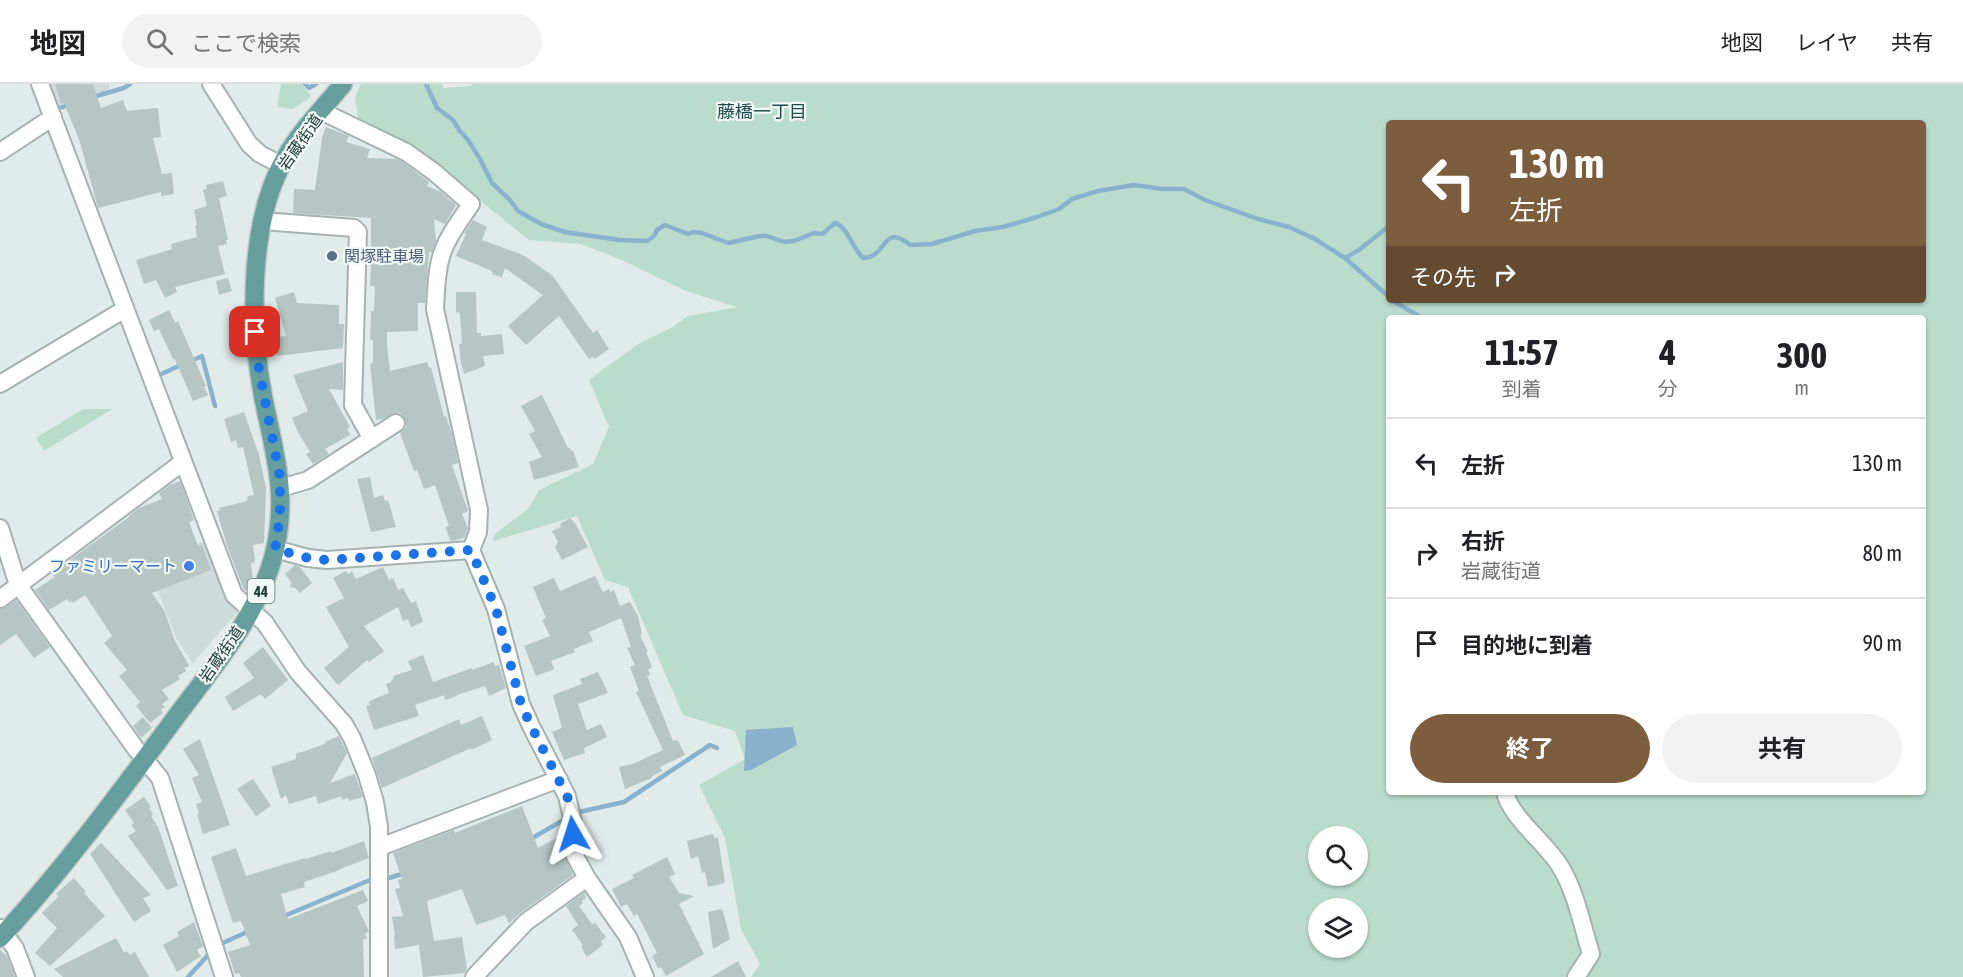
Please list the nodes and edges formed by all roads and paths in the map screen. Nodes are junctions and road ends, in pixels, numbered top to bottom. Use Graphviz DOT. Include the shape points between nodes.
graph roads {
  1 [pos="40,84"];
  2 [pos="211,84"];
  3 [pos="343,84"];
  4 [pos="321,111"];
  5 [pos="52,117"];
  6 [pos="0,152"];
  7 [pos="281,165"];
  8 [pos="261,221"];
  9 [pos="125,309"];
  10 [pos="0,384"];
  11 [pos="396,423"];
  12 [pos="372,439"];
  13 [pos="183,462"];
  14 [pos="281,488"];
  15 [pos="0,528"];
  16 [pos="275,549"];
  17 [pos="471,550"];
  18 [pos="18,585"];
  19 [pos="0,598"];
  20 [pos="252,610"];
  21 [pos="145,759"];
  22 [pos="559,779"];
  23 [pos="1506,795"];
  24 [pos="380,847"];
  25 [pos="587,878"];
  26 [pos="1,934"];
  27 [pos="26,977"];
  28 [pos="224,977"];
  29 [pos="379,977"];
  30 [pos="474,977"];
  31 [pos="645,977"];
  32 [pos="1576,977"];
  1 -- 5 [label="street"];
  2 -- 7 [label="street" via="249,144"];
  3 -- 4 [label="main road, 岩蔵街道 / 44"];
  4 -- 7 [label="main road, 岩蔵街道 / 44"];
  4 -- 17 [label="street" via="406,152 471,204 441,256 435,309 479,510 478,532"];
  5 -- 6 [label="street"];
  5 -- 9 [label="street"];
  7 -- 8 [label="main road, 岩蔵街道 / 44"];
  8 -- 12 [label="street" via="354,228 358,232 353,405"];
  8 -- 14 [label="main road, 岩蔵街道 / 44" via="256,345"];
  9 -- 10 [label="street"];
  9 -- 13 [label="street"];
  11 -- 12 [label="street"];
  12 -- 14 [label="street" via="308,480"];
  13 -- 18 [label="street"];
  13 -- 20 [label="street" via="234,595"];
  14 -- 16 [label="main road, 岩蔵街道 / 44"];
  15 -- 18 [label="street"];
  16 -- 17 [label="street" via="327,560"];
  16 -- 20 [label="main road, 岩蔵街道 / 44"];
  17 -- 22 [label="street" via="496,609 521,704"];
  18 -- 19 [label="street"];
  18 -- 21 [label="street"];
  20 -- 21 [label="main road, 岩蔵街道 / 44"];
  20 -- 24 [label="street" via="348,731 373,793"];
  21 -- 26 [label="main road, 岩蔵街道 / 44" via="67,861"];
  21 -- 28 [label="street" via="160,778"];
  22 -- 24 [label="street"];
  22 -- 25 [label="street" via="571,807 575,856"];
  23 -- 32 [label="street" via="1510,805 1560,865 1574,897 1591,954"];
  24 -- 29 [label="street"];
  25 -- 30 [label="street" via="525,922"];
  25 -- 31 [label="street" via="628,937"];
  26 -- 27 [label="street" via="15,948"];
}
